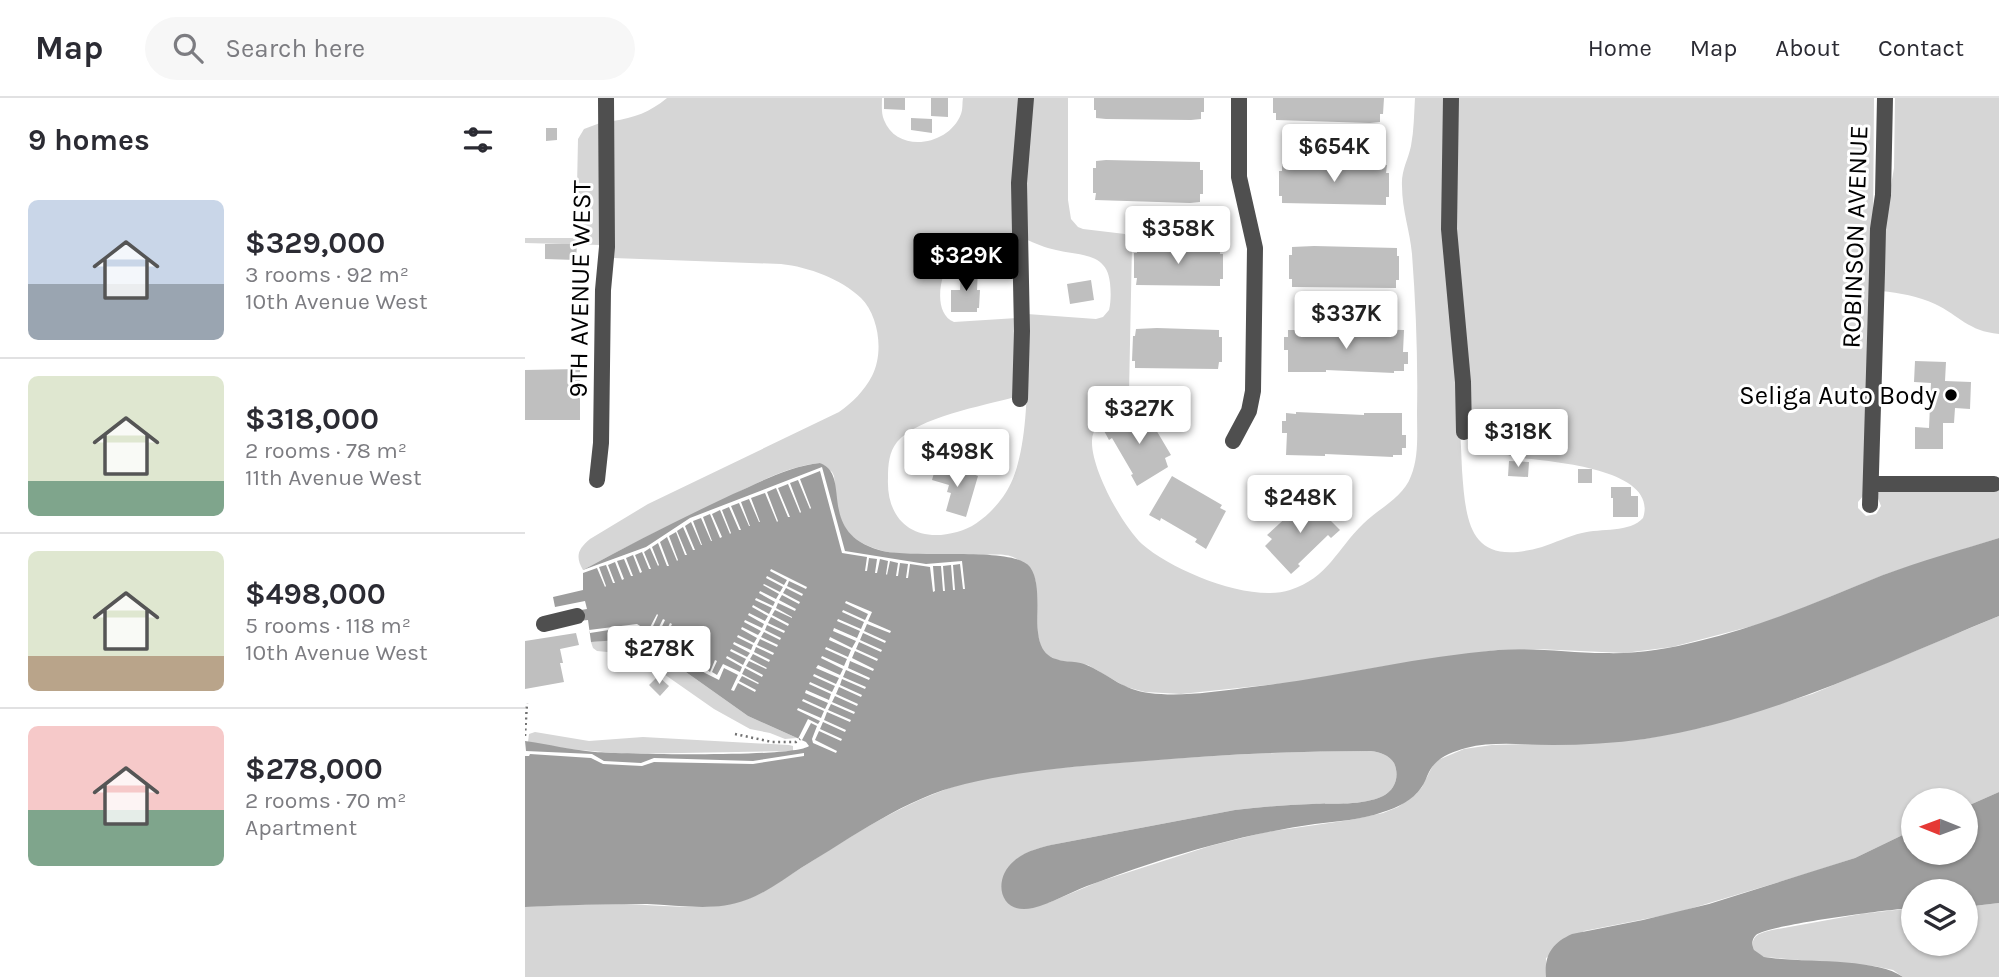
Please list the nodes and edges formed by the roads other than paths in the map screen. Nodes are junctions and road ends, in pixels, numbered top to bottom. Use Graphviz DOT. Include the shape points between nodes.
graph roads {
  1 [pos="606,98"];
  2 [pos="1026,98"];
  3 [pos="1239,98"];
  4 [pos="1451,98"];
  5 [pos="1885,98"];
  6 [pos="1020,399"];
  7 [pos="1464,432"];
  8 [pos="1233,442"];
  9 [pos="597,480"];
  10 [pos="1871,484"];
  11 [pos="1994,484"];
  12 [pos="1870,505"];
  13 [pos="577,616"];
  14 [pos="544,624"];
  1 -- 9 [label="street, 9TH AVENUE WEST" via="607,247"];
  2 -- 6 [label="street" via="1019,197"];
  3 -- 8 [label="street" via="1239,177 1255,248 1254,363 1251,405"];
  4 -- 7 [label="street" via="1449,229"];
  5 -- 10 [label="street, ROBINSON AVENUE"];
  10 -- 11 [label="street"];
  10 -- 12 [label="street, ROBINSON AVENUE"];
  13 -- 14 [label="street"];
}
